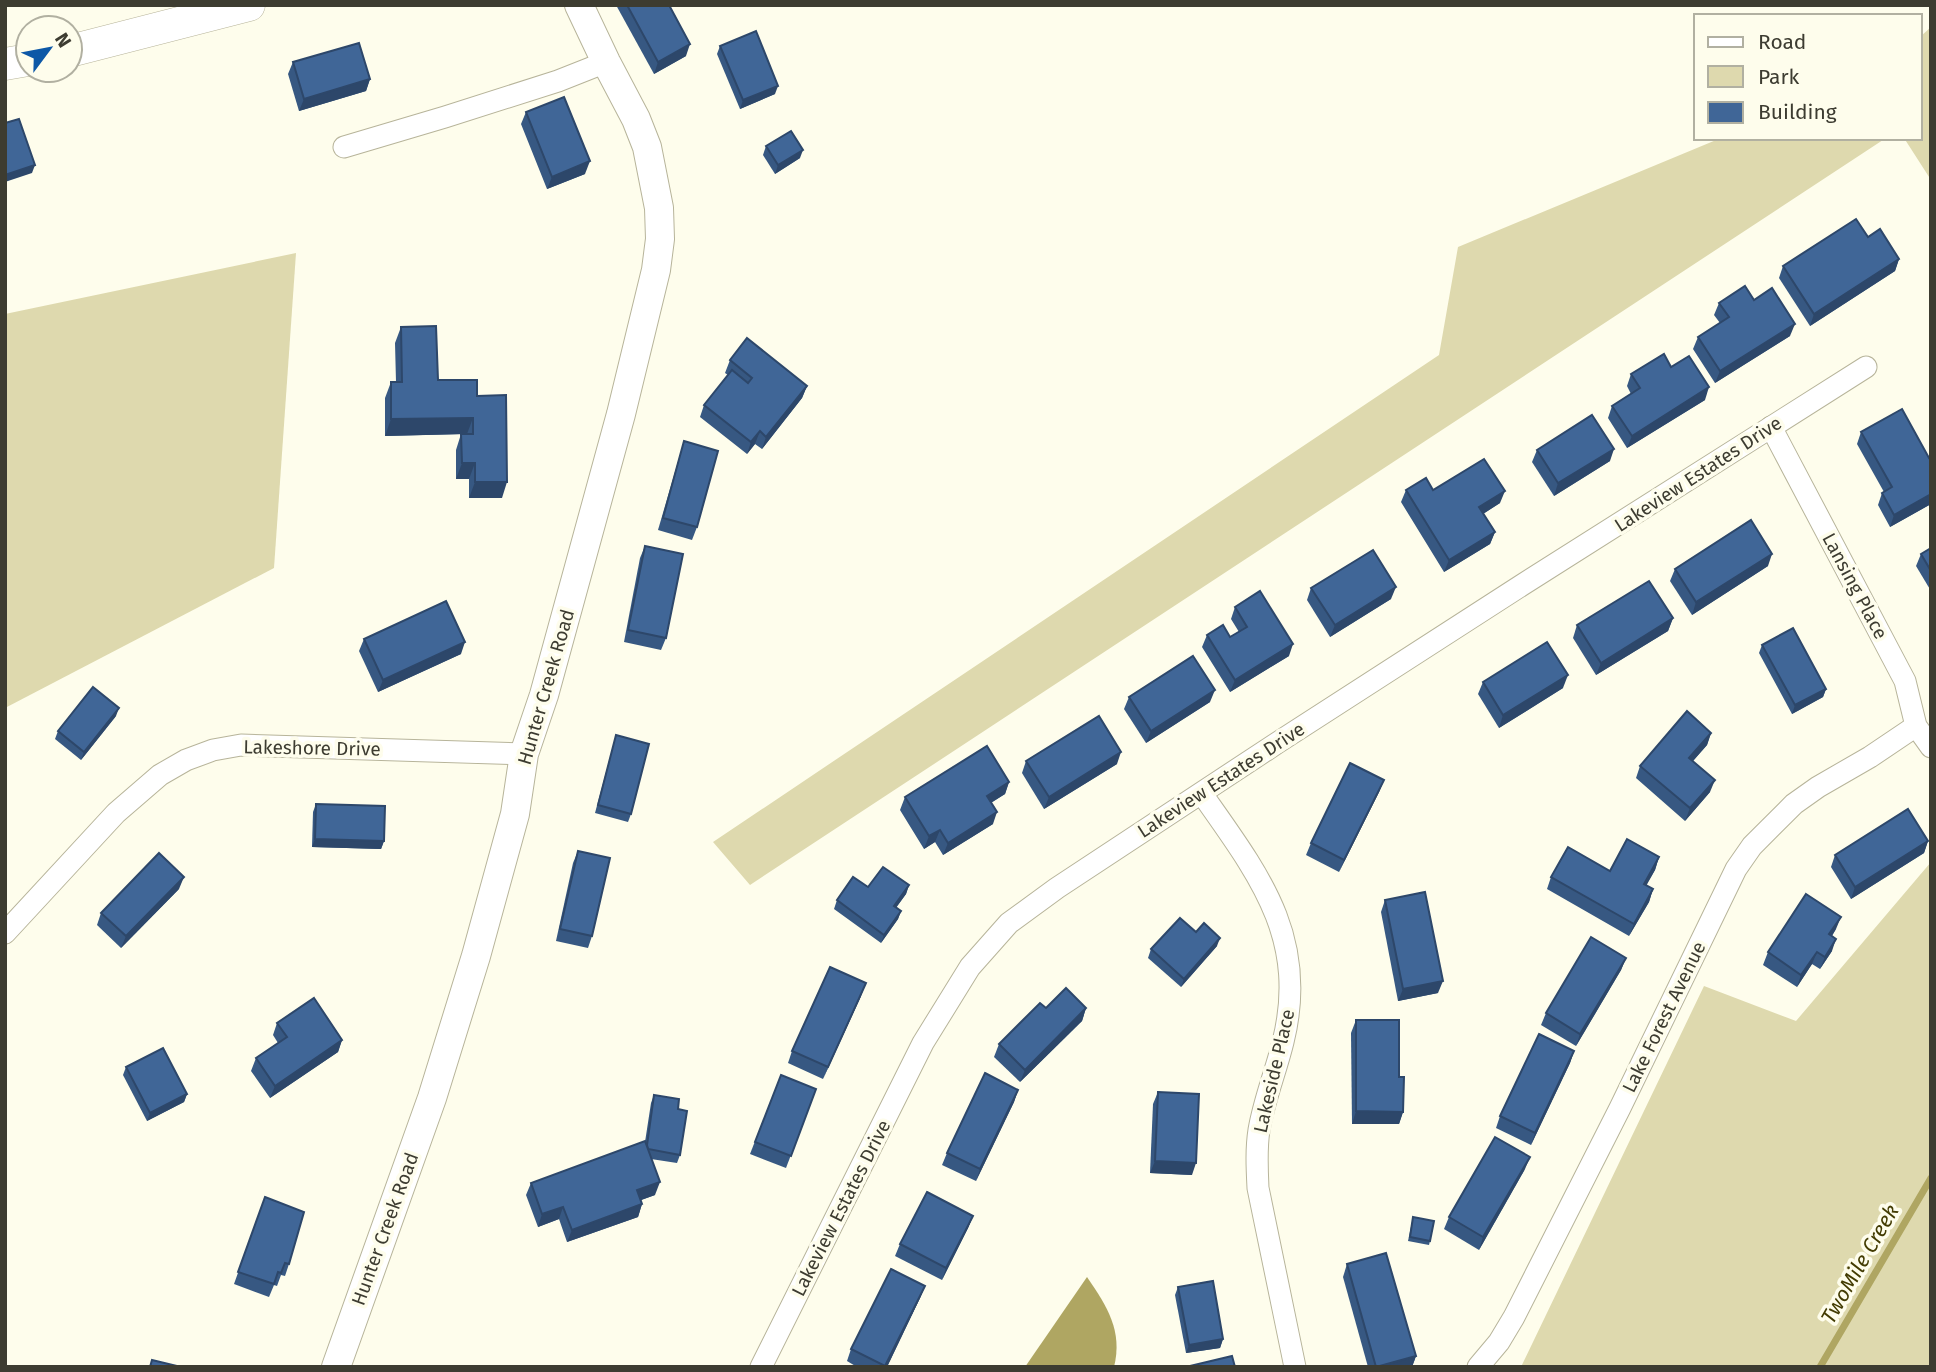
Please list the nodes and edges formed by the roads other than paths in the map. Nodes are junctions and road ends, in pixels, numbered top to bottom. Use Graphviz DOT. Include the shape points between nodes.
graph roads {
  1 [pos="249,5"];
  2 [pos="579,5"];
  3 [pos="84,47"];
  4 [pos="606,62"];
  5 [pos="344,147"];
  6 [pos="1866,367"];
  7 [pos="1771,427"];
  8 [pos="1916,726"];
  9 [pos="1931,747"];
  10 [pos="524,754"];
  11 [pos="1202,794"];
  12 [pos="5,933"];
  13 [pos="336,1367"];
  14 [pos="761,1367"];
  15 [pos="1295,1367"];
  16 [pos="1478,1367"];
  1 -- 3 [label="main road"];
  2 -- 4 [label="main road, Hunter Creek Road"];
  4 -- 5 [label="street"];
  4 -- 10 [label="main road, Hunter Creek Road" via="647,147 660,239 621,414"];
  6 -- 7 [label="street, Lakeview Estates Drive"];
  7 -- 8 [label="street, Lansing Place" via="1905,681"];
  7 -- 11 [label="street, Lakeview Estates Drive"];
  8 -- 9 [label="street, Lansing Place"];
  8 -- 16 [label="street, Lake Forest Avenue" via="1802,798 1772,824 1736,869 1514,1317"];
  10 -- 12 [label="street, Lakeshore Drive" via="242,745 213,750 160,775 116,813"];
  10 -- 13 [label="main road, Hunter Creek Road" via="515,814 472,969 432,1098"];
  11 -- 14 [label="street, Lakeview Estates Drive" via="1009,923 970,967 923,1043"];
  11 -- 15 [label="street, Lakeside Place" via="1245,855 1271,903 1289,959 1289,1016 1259,1129 1256,1158 1258,1188"];
}
